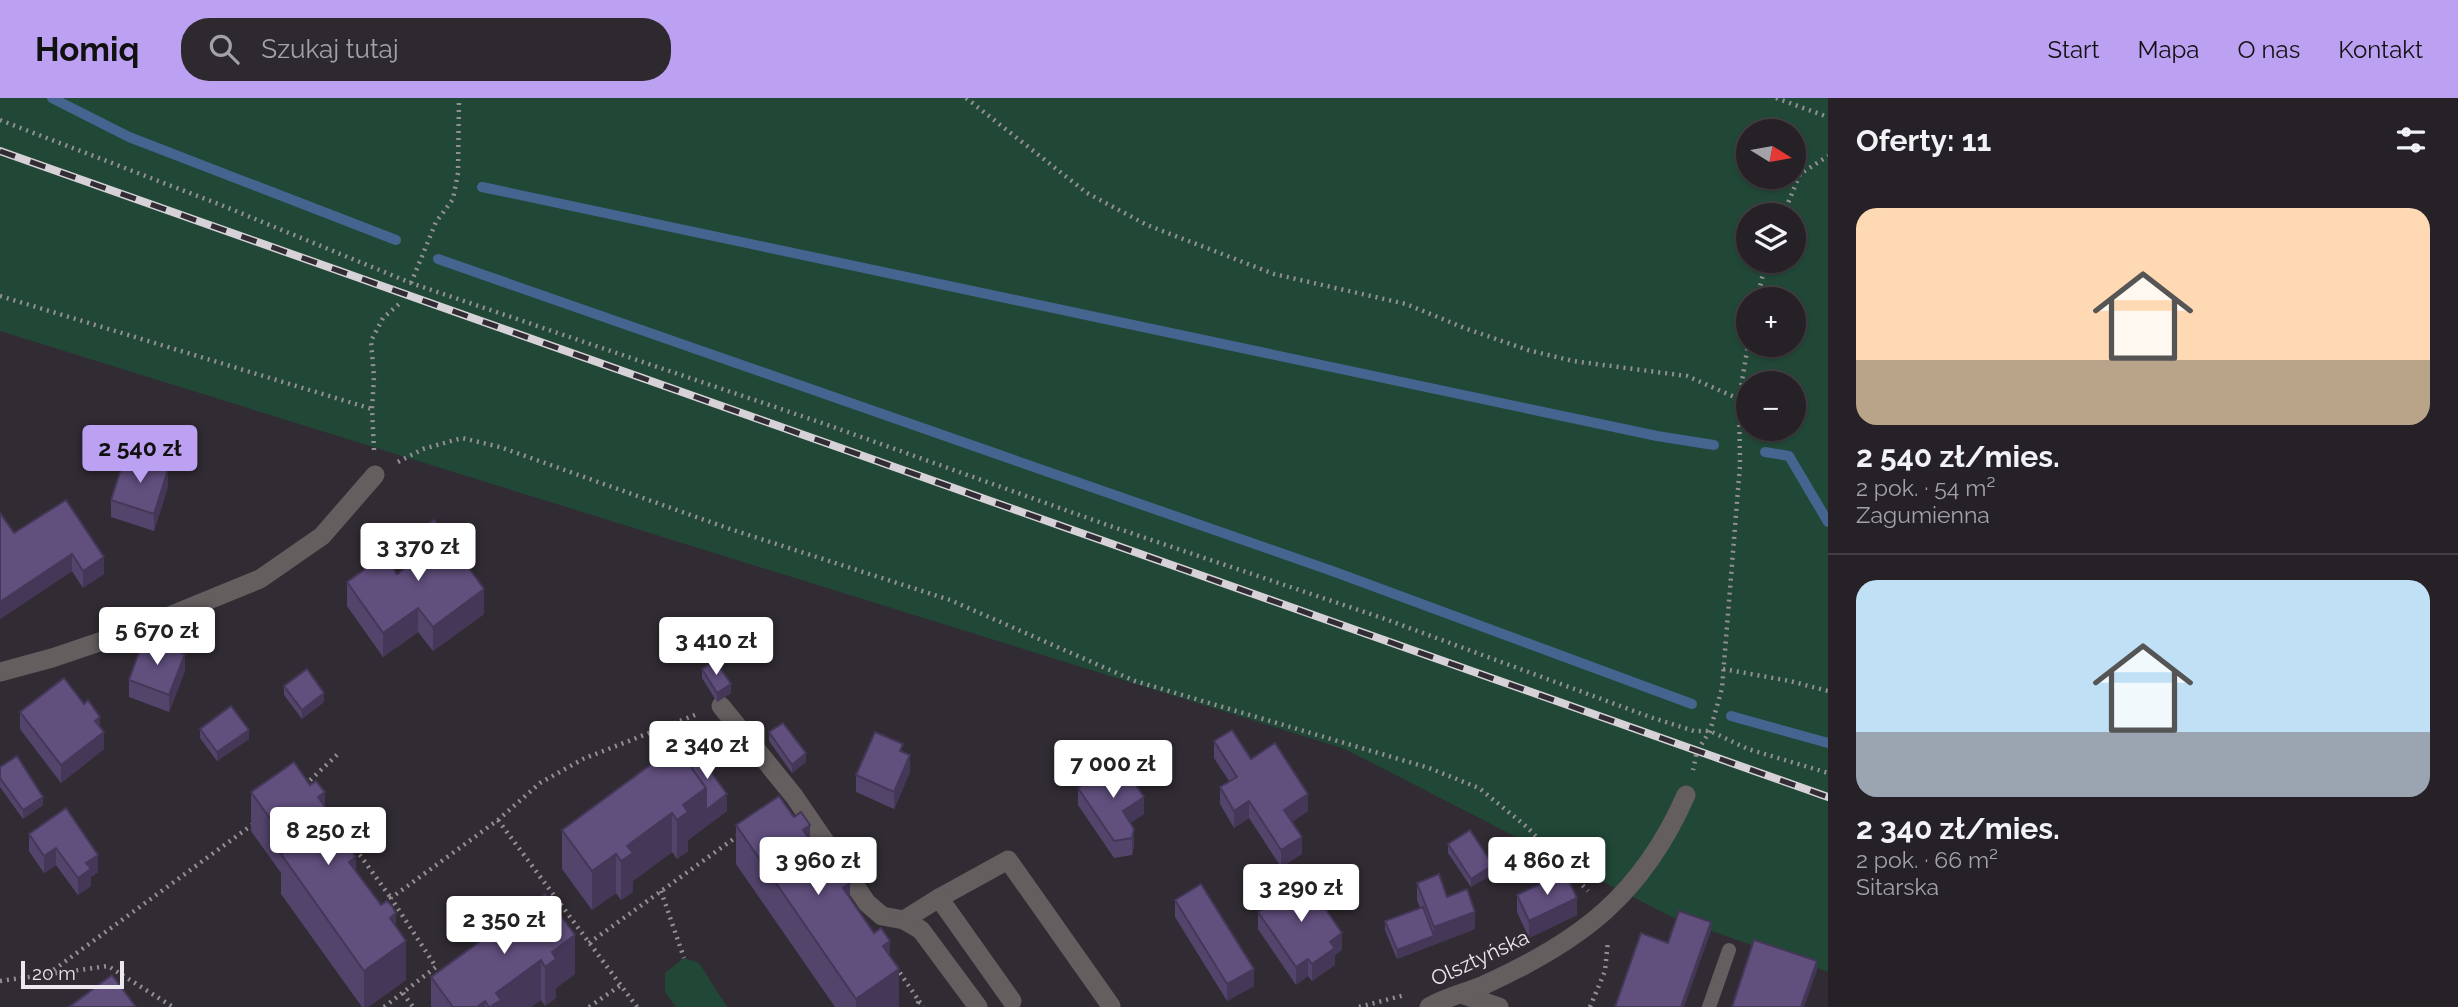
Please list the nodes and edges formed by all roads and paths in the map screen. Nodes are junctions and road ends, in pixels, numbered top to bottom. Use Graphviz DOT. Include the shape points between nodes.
graph roads {
  1 [pos="459,98"];
  2 [pos="966,98"];
  3 [pos="1776,98"];
  4 [pos="1828,117"];
  5 [pos="0,120"];
  6 [pos="1828,156"];
  7 [pos="1788,203"];
  8 [pos="411,283"];
  9 [pos="0,296"];
  10 [pos="399,304"];
  11 [pos="1736,398"];
  12 [pos="372,409"];
  13 [pos="1740,441"];
  14 [pos="375,475"];
  15 [pos="1723,669"];
  16 [pos="0,672"];
  17 [pos="1828,691"];
  18 [pos="721,706"];
  19 [pos="1710,731"];
  20 [pos="340,751"];
  21 [pos="1828,773"];
  22 [pos="308,783"];
  23 [pos="301,789"];
  24 [pos="315,793"];
  25 [pos="1686,795"];
  26 [pos="331,814"];
  27 [pos="498,820"];
  28 [pos="257,821"];
  29 [pos="750,828"];
  30 [pos="661,891"];
  31 [pos="391,898"];
  32 [pos="939,898"];
  33 [pos="1602,915"];
  34 [pos="904,920"];
  35 [pos="589,943"];
  36 [pos="1729,950"];
  37 [pos="890,957"];
  38 [pos="684,958"];
  39 [pos="48,974"];
  40 [pos="0,981"];
  41 [pos="621,985"];
  42 [pos="402,993"];
  43 [pos="1461,994"];
  44 [pos="919,1001"];
  45 [pos="1012,1001"];
  46 [pos="1111,1006"];
  47 [pos="173,1007"];
  48 [pos="383,1007"];
  49 [pos="412,1007"];
  50 [pos="589,1007"];
  51 [pos="637,1007"];
  52 [pos="916,1007"];
  53 [pos="923,1007"];
  54 [pos="978,1007"];
  55 [pos="1429,1007"];
  56 [pos="1499,1007"];
  57 [pos="1590,1007"];
  58 [pos="1709,1007"];
  1 -- 8 [label="path" via="453,199 436,222"];
  2 -- 11 [label="path" via="1087,193 1147,225 1198,245 1274,274 1406,304 1528,350 1573,361 1687,376"];
  3 -- 4 [label="path"];
  5 -- 8 [label="path"];
  6 -- 7 [label="path" via="1800,174"];
  8 -- 19 [label="path" via="1385,619 1650,717"];
  9 -- 12 [label="path"];
  10 -- 12 [label="path" via="383,318 371,341"];
  12 -- 14 [label="path"];
  13 -- 15 [label="path"];
  14 -- 16 [label="street" via="322,536 260,579 135,630"];
  14 -- 33 [label="path" via="423,449 461,438 500,447 730,529 950,600 1135,681 1429,768 1479,788 1527,827 1586,888"];
  15 -- 17 [label="path"];
  15 -- 19 [label="path" via="1723,688"];
  18 -- 27 [label="path" via="583,758 540,783"];
  18 -- 34 [label="street" via="794,796 867,903 882,916"];
  19 -- 21 [label="path" via="1748,749"];
  19 -- 25 [label="path" via="1698,751"];
  20 -- 22 [label="path"];
  22 -- 23 [label="path"];
  22 -- 24 [label="path"];
  25 -- 33 [label="street, Olsztyńska" via="1655,853"];
  26 -- 31 [label="path"];
  27 -- 31 [label="path"];
  27 -- 35 [label="path"];
  28 -- 39 [label="path"];
  29 -- 30 [label="path"];
  30 -- 35 [label="path"];
  30 -- 38 [label="path"];
  31 -- 42 [label="path" via="436,967"];
  32 -- 34 [label="street"];
  32 -- 45 [label="street"];
  32 -- 46 [label="street" via="1008,860"];
  33 -- 43 [label="street, Olsztyńska" via="1549,951"];
  33 -- 57 [label="path" via="1607,958"];
  34 -- 54 [label="street" via="921,930"];
  35 -- 41 [label="path"];
  36 -- 58 [label="lane"];
  37 -- 44 [label="path"];
  39 -- 40 [label="path"];
  39 -- 47 [label="path" via="108,966"];
  41 -- 50 [label="path"];
  41 -- 51 [label="path"];
  42 -- 48 [label="path"];
  42 -- 49 [label="path"];
  43 -- 55 [label="street, Olsztyńska"];
  43 -- 56 [label="street"];
  44 -- 52 [label="path"];
  44 -- 53 [label="path"];
}
